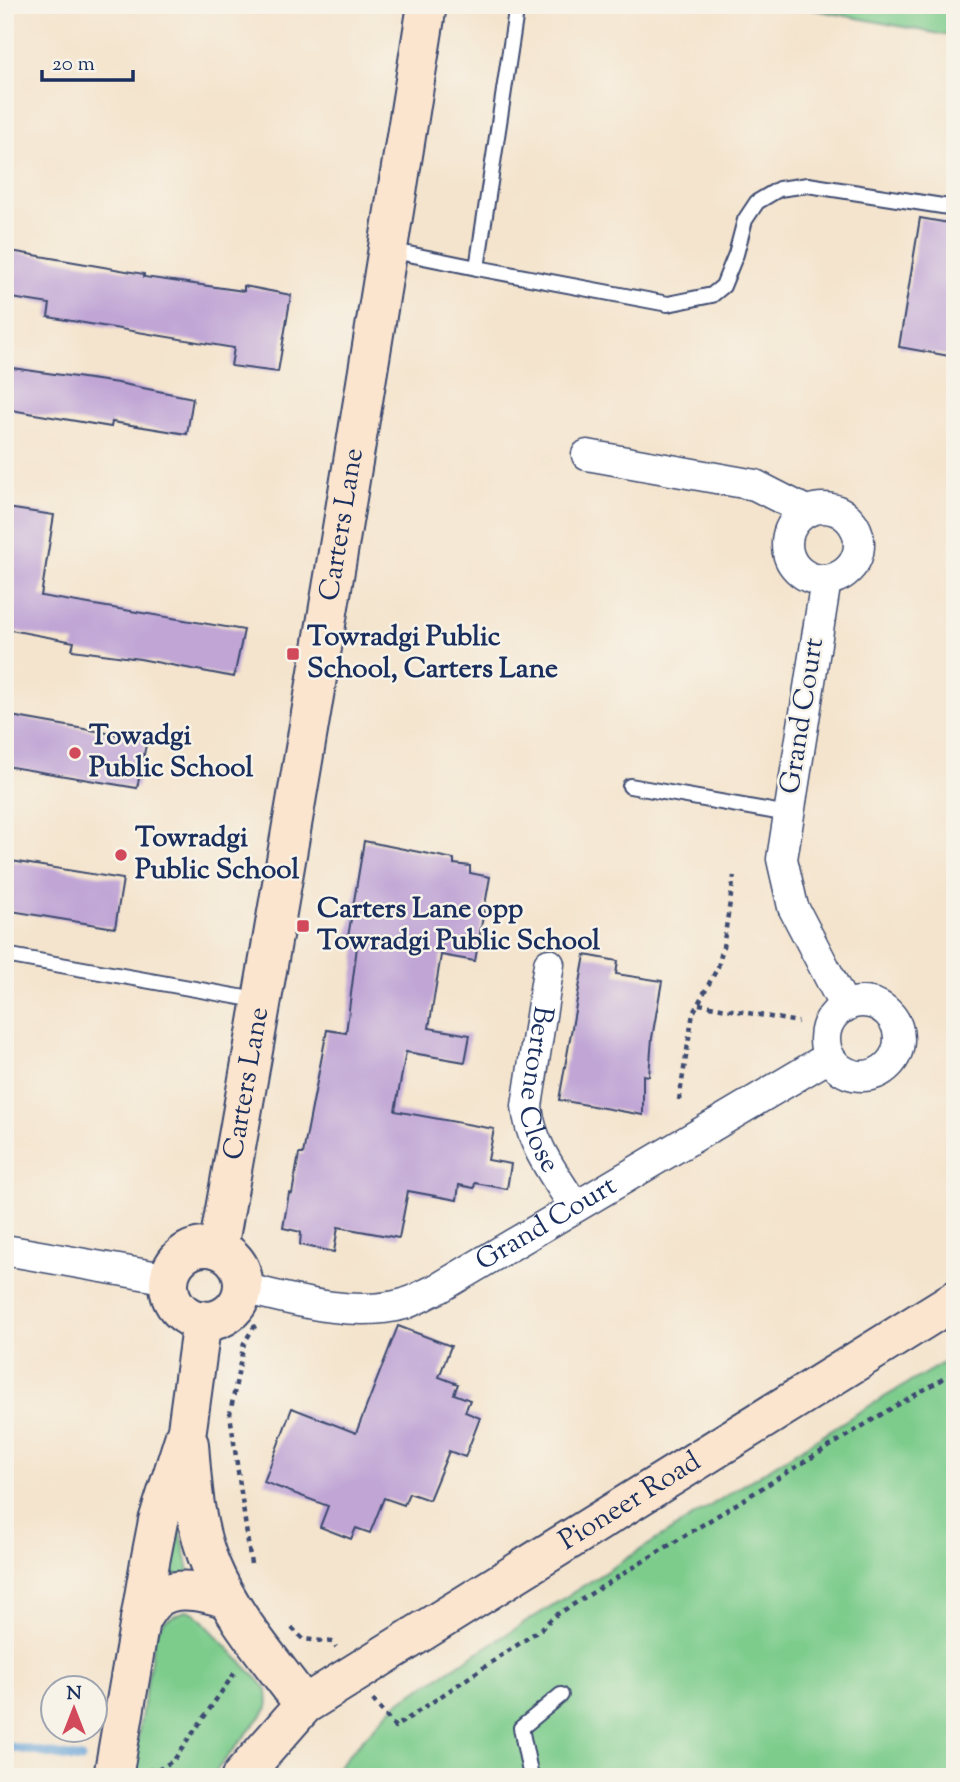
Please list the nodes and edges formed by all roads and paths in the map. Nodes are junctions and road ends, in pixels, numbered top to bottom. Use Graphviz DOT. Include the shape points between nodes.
graph roads {
  1 [pos="426,5"];
  2 [pos="517,5"];
  3 [pos="955,208"];
  4 [pos="387,250"];
  5 [pos="477,268"];
  6 [pos="587,455"];
  7 [pos="806,511"];
  8 [pos="826,580"];
  9 [pos="630,786"];
  10 [pos="788,814"];
  11 [pos="734,876"];
  12 [pos="5,955"];
  13 [pos="549,964"];
  14 [pos="263,1001"];
  15 [pos="699,1004"];
  16 [pos="845,1007"];
  17 [pos="798,1022"];
  18 [pos="830,1057"];
  19 [pos="679,1100"];
  20 [pos="575,1206"];
  21 [pos="218,1249"];
  22 [pos="5,1250"];
  23 [pos="170,1279"];
  24 [pos="243,1288"];
  25 [pos="955,1300"];
  26 [pos="202,1320"];
  27 [pos="269,1320"];
  28 [pos="955,1372"];
  29 [pos="187,1429"];
  30 [pos="251,1566"];
  31 [pos="227,1600"];
  32 [pos="140,1620"];
  33 [pos="271,1631"];
  34 [pos="352,1674"];
  35 [pos="561,1695"];
  36 [pos="304,1705"];
  37 [pos="955,1750"];
  38 [pos="114,1771"];
  39 [pos="242,1777"];
  40 [pos="276,1777"];
  41 [pos="531,1777"];
  42 [pos="951,1777"];
  1 -- 4 [label="main road, Carters Lane"];
  2 -- 5 [label="lane"];
  3 -- 5 [label="lane" via="808,185 779,189 757,202 745,220 723,286 712,295 668,304"];
  4 -- 5 [label="lane"];
  4 -- 14 [label="main road, Carters Lane"];
  6 -- 7 [label="street" via="755,485"];
  7 -- 8 [label="street" via="789,530 787,554 802,574"];
  7 -- 8 [label="street" via="839,511 856,528 859,551 855,562 837,578"];
  8 -- 10 [label="street, Grand Court"];
  9 -- 10 [label="lane"];
  10 -- 16 [label="street, Grand Court" via="782,859 793,908"];
  11 -- 15 [label="path" via="721,957"];
  12 -- 14 [label="lane"];
  13 -- 20 [label="street, Bertone Close" via="528,1121"];
  14 -- 21 [label="main road, Carters Lane"];
  15 -- 17 [label="path"];
  15 -- 19 [label="path" via="693,1013"];
  16 -- 18 [label="street" via="835,1014 825,1034"];
  16 -- 18 [label="street" via="869,1003 891,1015 900,1038 898,1050 893,1061 873,1075 848,1074"];
  18 -- 20 [label="street, Grand Court"];
  20 -- 24 [label="street, Grand Court" via="405,1304 375,1309 344,1307"];
  21 -- 23 [label="main road" via="187,1252"];
  21 -- 24 [label="main road" via="238,1264"];
  22 -- 23 [label="street"];
  23 -- 26 [label="main road" via="181,1311"];
  24 -- 26 [label="main road" via="234,1309 214,1320"];
  25 -- 34 [label="main road, Pioneer Road"];
  26 -- 29 [label="main road"];
  27 -- 30 [label="path" via="254,1327 244,1343 230,1414"];
  28 -- 34 [label="path" via="553,1617 395,1727"];
  29 -- 31 [label="main road" via="197,1523"];
  29 -- 32 [label="main road" via="158,1521"];
  31 -- 32 [label="main road" via="192,1591 165,1594"];
  31 -- 33 [label="main road"];
  32 -- 38 [label="main road"];
  33 -- 34 [label="path" via="332,1643"];
  33 -- 36 [label="main road"];
  33 -- 38 [label="path" via="243,1661 174,1760 158,1770"];
  34 -- 36 [label="main road, Pioneer Road"];
  35 -- 41 [label="lane" via="521,1728"];
  36 -- 39 [label="main road, Pioneer Road"];
  36 -- 40 [label="main road" via="302,1736"];
  37 -- 42 [label="lane"];
}
